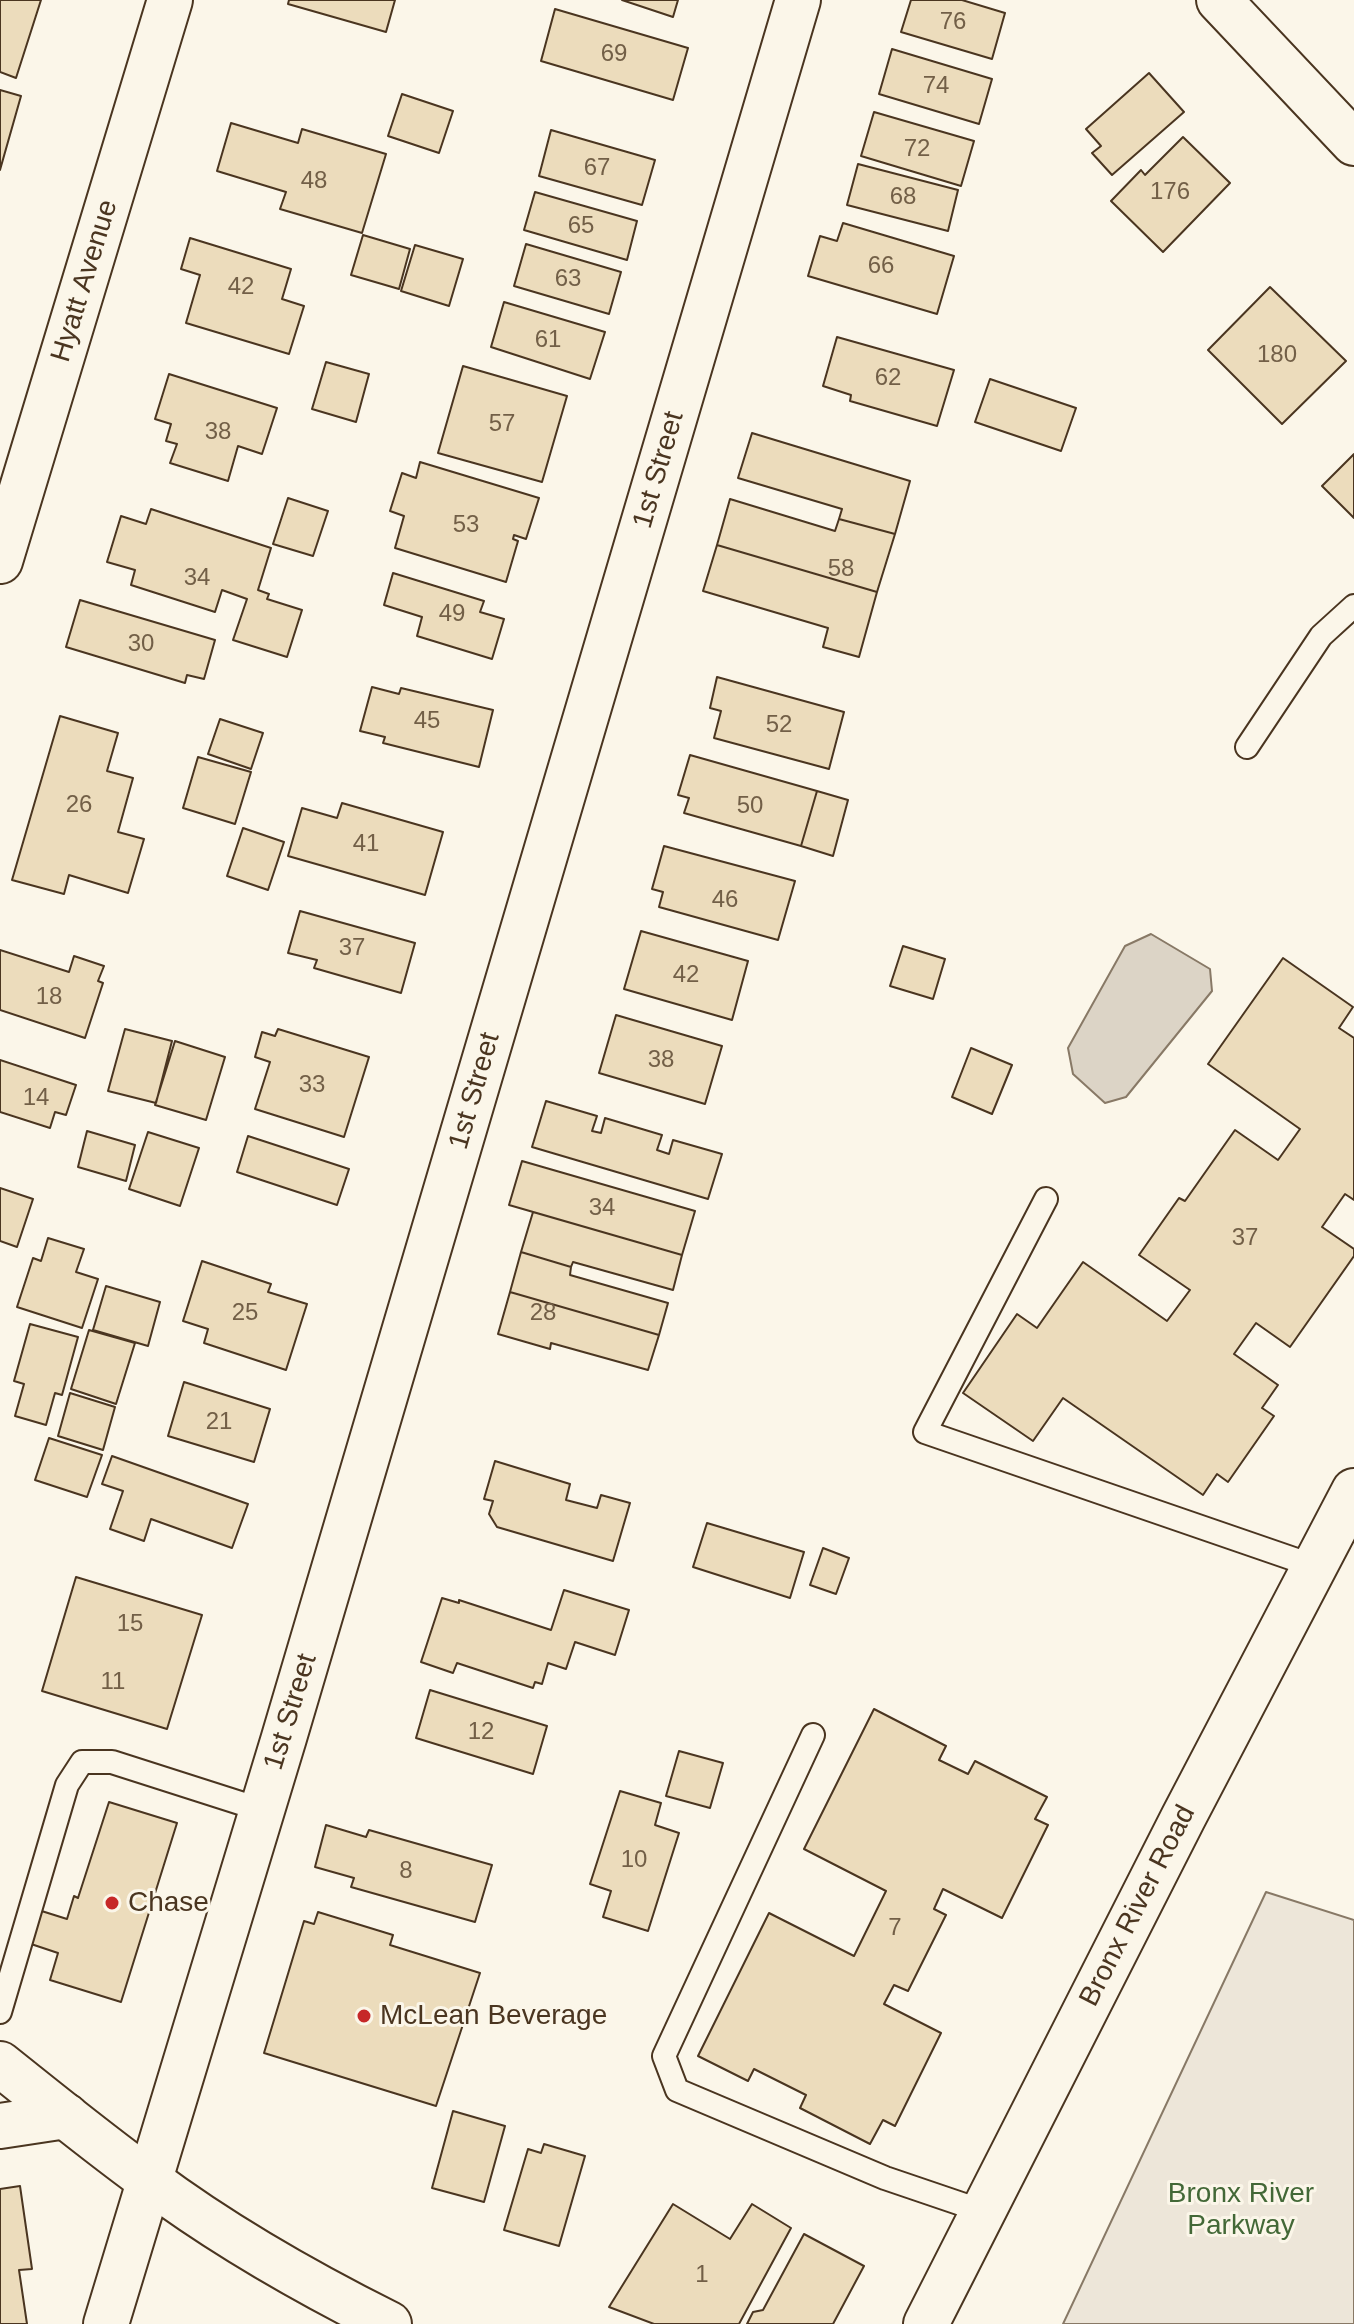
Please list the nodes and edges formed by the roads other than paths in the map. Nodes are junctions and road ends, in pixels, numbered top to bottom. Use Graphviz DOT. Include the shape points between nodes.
graph roads {
  1 [pos="170,0"];
  2 [pos="798,0"];
  3 [pos="1219,0"];
  4 [pos="1354,143"];
  5 [pos="0,561"];
  6 [pos="1354,606"];
  7 [pos="1247,747"];
  8 [pos="1046,1199"];
  9 [pos="1354,1491"];
  10 [pos="1314,1566"];
  11 [pos="813,1735"];
  12 [pos="262,1810"];
  13 [pos="0,2012"];
  14 [pos="0,2064"];
  15 [pos="66,2116"];
  16 [pos="0,2126"];
  17 [pos="150,2181"];
  18 [pos="985,2212"];
  19 [pos="106,2324"];
  20 [pos="389,2324"];
  21 [pos="926,2324"];
  1 -- 5 [label="street, Hyatt Avenue"];
  2 -- 12 [label="street, 1st Street"];
  3 -- 4 [label="street"];
  6 -- 7 [label="lane" via="1321,636"];
  8 -- 10 [label="lane" via="925,1432"];
  9 -- 10 [label="street, Bronx River Road"];
  10 -- 18 [label="street, Bronx River Road"];
  11 -- 18 [label="lane" via="664,2056 677,2090 885,2178"];
  12 -- 13 [label="lane" via="112,1762 82,1762 67,1785"];
  12 -- 17 [label="street, 1st Street"];
  14 -- 15 [label="street"];
  15 -- 16 [label="street"];
  15 -- 17 [label="street"];
  17 -- 19 [label="street, 1st Street"];
  17 -- 20 [label="street" via="256,2252"];
  18 -- 21 [label="street, Bronx River Road"];
}
